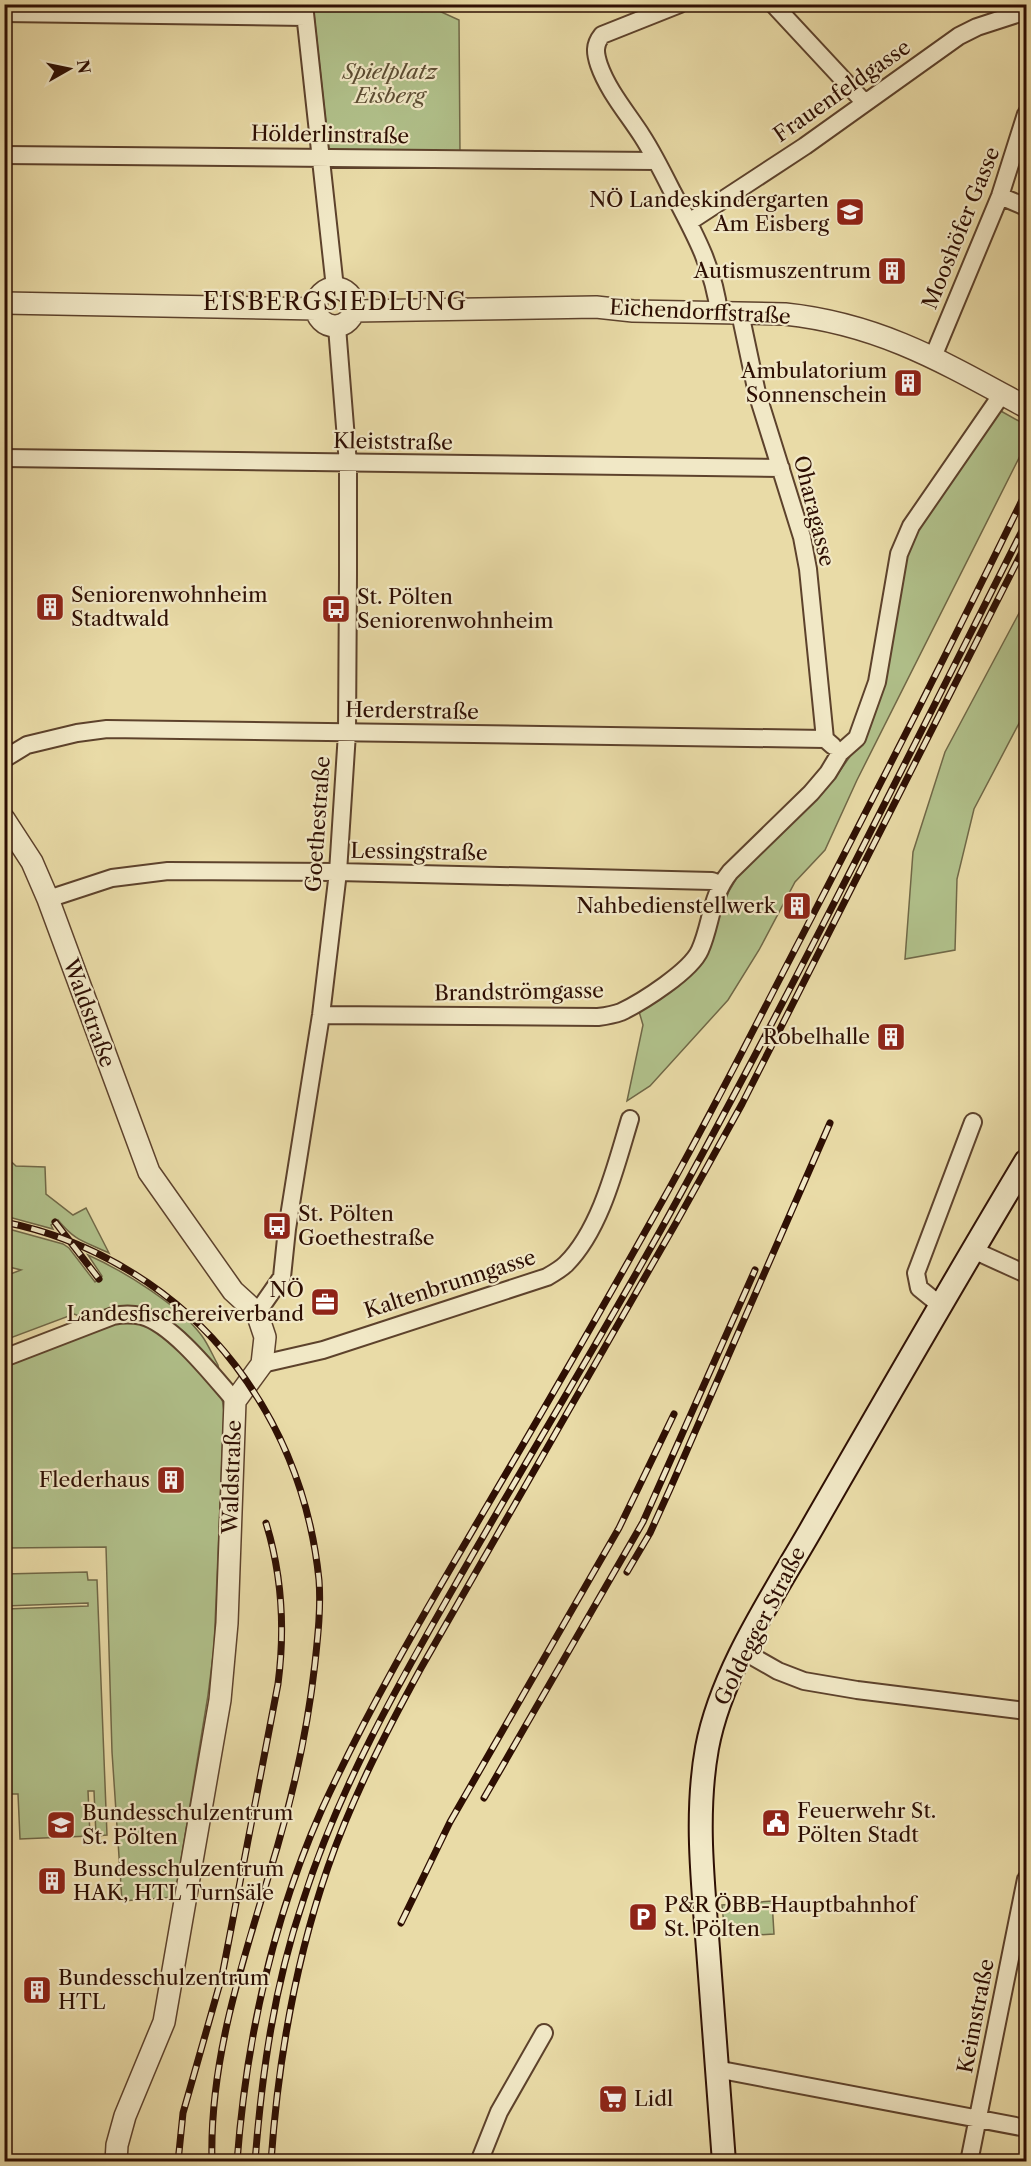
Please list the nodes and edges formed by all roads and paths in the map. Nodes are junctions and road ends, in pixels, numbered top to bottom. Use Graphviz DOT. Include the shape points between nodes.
graph roads {
  1 [pos="680,4"];
  2 [pos="773,4"];
  3 [pos="304,11"];
  4 [pos="1026,11"];
  5 [pos="4,13"];
  6 [pos="865,103"];
  7 [pos="1026,114"];
  8 [pos="4,154"];
  9 [pos="320,158"];
  10 [pos="656,161"];
  11 [pos="1000,196"];
  12 [pos="1026,207"];
  13 [pos="689,222"];
  14 [pos="335,288"];
  15 [pos="4,303"];
  16 [pos="316,309"];
  17 [pos="354,311"];
  18 [pos="719,313"];
  19 [pos="740,314"];
  20 [pos="337,327"];
  21 [pos="933,357"];
  22 [pos="1014,400"];
  23 [pos="4,458"];
  24 [pos="348,464"];
  25 [pos="781,468"];
  26 [pos="347,733"];
  27 [pos="825,739"];
  28 [pos="840,753"];
  29 [pos="4,759"];
  30 [pos="4,819"];
  31 [pos="338,873"];
  32 [pos="720,884"];
  33 [pos="48,899"];
  34 [pos="321,1015"];
  35 [pos="630,1119"];
  36 [pos="973,1122"];
  37 [pos="1026,1161"];
  38 [pos="972,1250"];
  39 [pos="1026,1274"];
  40 [pos="940,1305"];
  41 [pos="257,1313"];
  42 [pos="4,1358"];
  43 [pos="262,1364"];
  44 [pos="235,1401"];
  45 [pos="743,1651"];
  46 [pos="1026,1711"];
  47 [pos="1026,1879"];
  48 [pos="544,2033"];
  49 [pos="716,2069"];
  50 [pos="978,2119"];
  51 [pos="1026,2128"];
  52 [pos="116,2162"];
  53 [pos="479,2162"];
  54 [pos="724,2162"];
  55 [pos="969,2162"];
  1 -- 10 [label="street" via="612,30 596,43 599,66 608,84"];
  2 -- 6 [label="street"];
  3 -- 5 [label="street"];
  3 -- 9 [label="street"];
  4 -- 6 [label="street, Frauenfeldgasse" via="959,36"];
  6 -- 13 [label="street, Frauenfeldgasse"];
  7 -- 11 [label="street, Mooshöfer Gasse"];
  8 -- 9 [label="street, Hölderlinstraße"];
  9 -- 10 [label="street, Hölderlinstraße"];
  9 -- 14 [label="street"];
  10 -- 13 [label="street"];
  11 -- 12 [label="street"];
  11 -- 21 [label="street, Mooshöfer Gasse"];
  13 -- 18 [label="street" via="710,270"];
  14 -- 16 [label="street" via="320,295"];
  14 -- 17 [label="street" via="351,297"];
  15 -- 16 [label="street"];
  16 -- 20 [label="street" via="323,322"];
  17 -- 18 [label="street, Eichendorffstraße" via="596,307"];
  17 -- 20 [label="street" via="348,321"];
  18 -- 19 [label="street, Eichendorffstraße"];
  19 -- 21 [label="street, Eichendorffstraße" via="785,314 831,321 881,335"];
  19 -- 25 [label="street, Oharagasse" via="757,393"];
  20 -- 24 [label="street, Goethestraße"];
  21 -- 22 [label="street, Eichendorffstraße"];
  22 -- 28 [label="street" via="911,526 899,554 877,682 862,729"];
  23 -- 24 [label="street, Kleiststraße"];
  24 -- 25 [label="street, Kleiststraße"];
  24 -- 26 [label="street, Goethestraße"];
  25 -- 27 [label="street, Oharagasse" via="808,569"];
  26 -- 27 [label="street, Herderstraße"];
  26 -- 29 [label="street, Herderstraße" via="107,729 27,745"];
  26 -- 31 [label="street, Goethestraße"];
  27 -- 28 [label="street"];
  28 -- 32 [label="street, Brandströmgasse" via="811,793"];
  30 -- 33 [label="street, Waldstraße" via="32,862"];
  31 -- 32 [label="street, Lessingstraße"];
  31 -- 33 [label="street, Lessingstraße" via="168,871 112,878"];
  31 -- 34 [label="street, Goethestraße"];
  32 -- 34 [label="street, Brandströmgasse" via="700,951 689,967 621,1012 598,1017"];
  33 -- 41 [label="street, Waldstraße" via="149,1172 233,1291"];
  34 -- 41 [label="street, Goethestraße" via="282,1277"];
  35 -- 43 [label="street, Kaltenbrunngasse" via="606,1197 578,1251 564,1266 547,1277 334,1346"];
  36 -- 40 [label="street" via="916,1273 919,1288"];
  37 -- 38 [label="main road, Goldegger Straße"];
  38 -- 39 [label="street"];
  38 -- 40 [label="main road, Goldegger Straße"];
  40 -- 45 [label="main road, Goldegger Straße"];
  41 -- 43 [label="street" via="265,1337"];
  42 -- 44 [label="street" via="114,1316 142,1316 178,1340"];
  43 -- 44 [label="street, Waldstraße"];
  44 -- 52 [label="street, Waldstraße" via="227,1623 220,1700 164,2022 125,2116"];
  45 -- 46 [label="street" via="804,1681"];
  45 -- 49 [label="main road, Goldegger Straße" via="714,1717 701,1795 701,1855"];
  47 -- 50 [label="street, Keimstraße"];
  48 -- 53 [label="street" via="500,2112"];
  49 -- 50 [label="street"];
  49 -- 54 [label="main road, Goldegger Straße"];
  50 -- 51 [label="street"];
  50 -- 55 [label="street, Keimstraße"];
}
